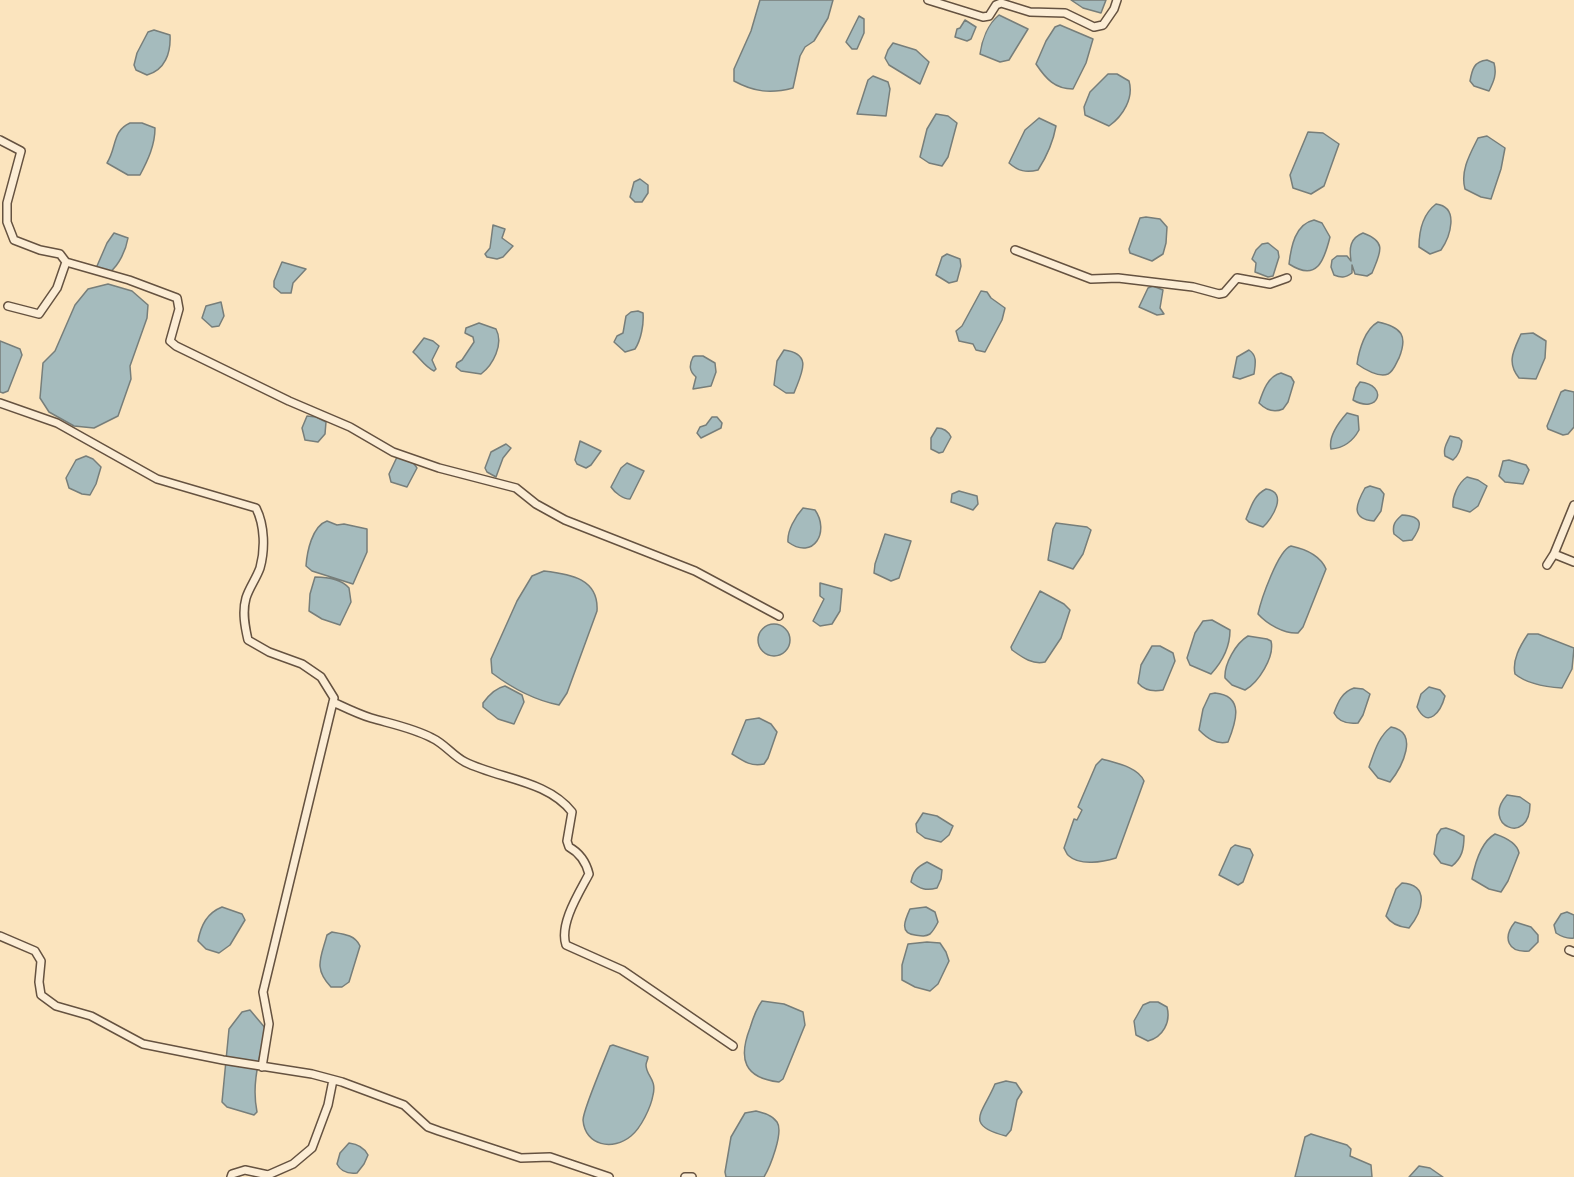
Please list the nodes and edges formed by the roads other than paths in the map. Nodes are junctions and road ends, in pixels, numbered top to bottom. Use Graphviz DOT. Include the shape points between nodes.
graph roads {
  1 [pos="928,0"];
  2 [pos="1117,0"];
  3 [pos="0,140"];
  4 [pos="1015,250"];
  5 [pos="66,261"];
  6 [pos="1287,278"];
  7 [pos="8,306"];
  8 [pos="0,403"];
  9 [pos="1574,505"];
  10 [pos="1554,554"];
  11 [pos="1574,562"];
  12 [pos="1547,565"];
  13 [pos="779,616"];
  14 [pos="333,702"];
  15 [pos="0,936"];
  16 [pos="733,1046"];
  17 [pos="262,1067"];
  18 [pos="333,1080"];
  19 [pos="231,1177"];
  20 [pos="609,1177"];
  21 [pos="685,1177"];
  22 [pos="692,1177"];
  1 -- 2 [label="street" via="983,17 1001,3 1030,12 1065,13 1094,27 1103,25"];
  3 -- 5 [label="street" via="21,151 7,203 7,222 14,240 60,254"];
  4 -- 6 [label="street" via="1091,279 1118,278 1219,294 1237,278 1270,284"];
  5 -- 7 [label="street" via="57,288 39,314"];
  5 -- 13 [label="street" via="177,298 179,309 170,341 176,346 350,427 393,452 516,488 565,520 695,571"];
  8 -- 14 [label="street" via="57,423 157,479 256,508 264,547 260,568 246,598 244,625 248,640 303,664 321,677"];
  9 -- 10 [label="street"];
  10 -- 11 [label="street"];
  10 -- 12 [label="street"];
  14 -- 16 [label="street" via="434,739 465,762 526,783 567,806 572,812 567,841 589,874 572,905 564,933 566,945 622,970"];
  14 -- 17 [label="street" via="263,992 268,1024"];
  15 -- 17 [label="street" via="35,951 41,961 41,995 56,1006 91,1016 143,1044"];
  17 -- 18 [label="street"];
  18 -- 19 [label="street" via="312,1148 293,1164 268,1175 245,1170"];
  18 -- 20 [label="street" via="404,1105 428,1127 439,1131 521,1158 550,1157"];
  21 -- 22 [label="street"];
}
